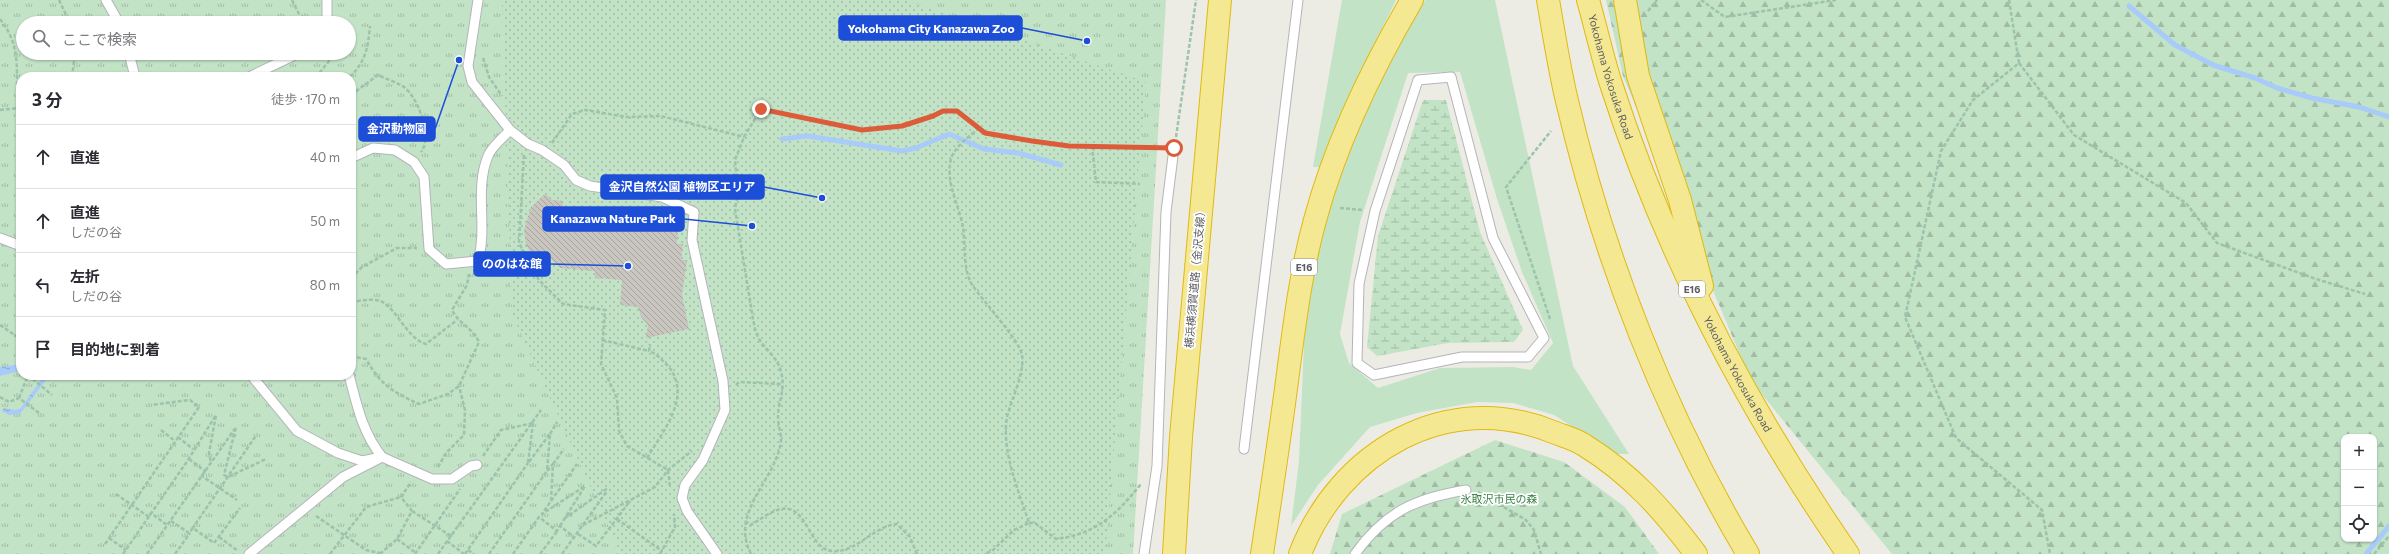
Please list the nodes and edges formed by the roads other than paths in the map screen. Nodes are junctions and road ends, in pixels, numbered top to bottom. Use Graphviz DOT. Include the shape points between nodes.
graph roads {
  1 [pos="106,0"];
  2 [pos="327,0"];
  3 [pos="478,0"];
  4 [pos="1220,0"];
  5 [pos="1298,0"];
  6 [pos="1412,0"];
  7 [pos="1548,0"];
  8 [pos="1588,0"];
  9 [pos="1625,0"];
  10 [pos="115,16"];
  11 [pos="327,16"];
  12 [pos="131,60"];
  13 [pos="284,60"];
  14 [pos="134,72"];
  15 [pos="259,72"];
  16 [pos="510,130"];
  17 [pos="1174,148"];
  18 [pos="356,156"];
  19 [pos="1375,211"];
  20 [pos="0,238"];
  21 [pos="16,244"];
  22 [pos="1714,335"];
  23 [pos="255,380"];
  24 [pos="350,380"];
  25 [pos="1244,449"];
  26 [pos="382,457"];
  27 [pos="477,465"];
  28 [pos="1466,490"];
  29 [pos="249,554"];
  30 [pos="717,554"];
  31 [pos="1144,554"];
  32 [pos="1174,554"];
  33 [pos="1262,554"];
  34 [pos="1300,554"];
  35 [pos="1355,554"];
  36 [pos="1696,554"];
  37 [pos="1748,554"];
  38 [pos="1848,554"];
  1 -- 10 [label="lane"];
  2 -- 11 [label="lane"];
  3 -- 16 [label="lane" via="468,66 472,82"];
  4 -- 32 [label="highway, 横浜横須賀道路（金沢支線）" via="1181,437"];
  5 -- 25 [label="lane"];
  6 -- 33 [label="highway, E16" via="1357,103 1334,158 1315,220 1299,286"];
  7 -- 37 [label="highway" via="1567,101 1596,206 1626,297 1660,381 1697,460"];
  8 -- 22 [label="highway, Yokohama Yokosuka Road / E16" via="1611,83 1641,169 1675,252"];
  9 -- 22 [label="highway, E16" via="1638,76 1680,200"];
  12 -- 14 [label="lane"];
  13 -- 15 [label="lane"];
  16 -- 18 [label="lane" via="488,155 481,182 482,247 478,261 446,264 429,249 424,177 414,162 395,150 373,148"];
  16 -- 30 [label="lane" via="564,165 576,180 590,186 662,198 694,212 692,240 723,381 724,410 703,460 685,485 682,498 687,511"];
  17 -- 31 [label="lane" via="1166,212 1157,466"];
  19 -- 19 [label="lane" via="1359,284 1357,363 1374,375 1462,357 1528,357 1544,338 1493,238 1451,77 1418,80"];
  20 -- 21 [label="lane"];
  22 -- 38 [label="highway, Yokohama Yokosuka Road / E16" via="1793,472"];
  23 -- 26 [label="lane" via="298,431 313,441 362,461"];
  24 -- 26 [label="lane" via="363,427 371,444"];
  26 -- 27 [label="lane" via="432,480 452,479 471,466"];
  26 -- 29 [label="lane" via="343,477"];
  28 -- 35 [label="lane" via="1438,495 1410,505 1388,517"];
  34 -- 36 [label="highway" via="1309,531 1326,504 1343,483 1371,457 1405,436 1440,423 1467,417 1500,418 1535,424 1583,444 1642,488"];
}
